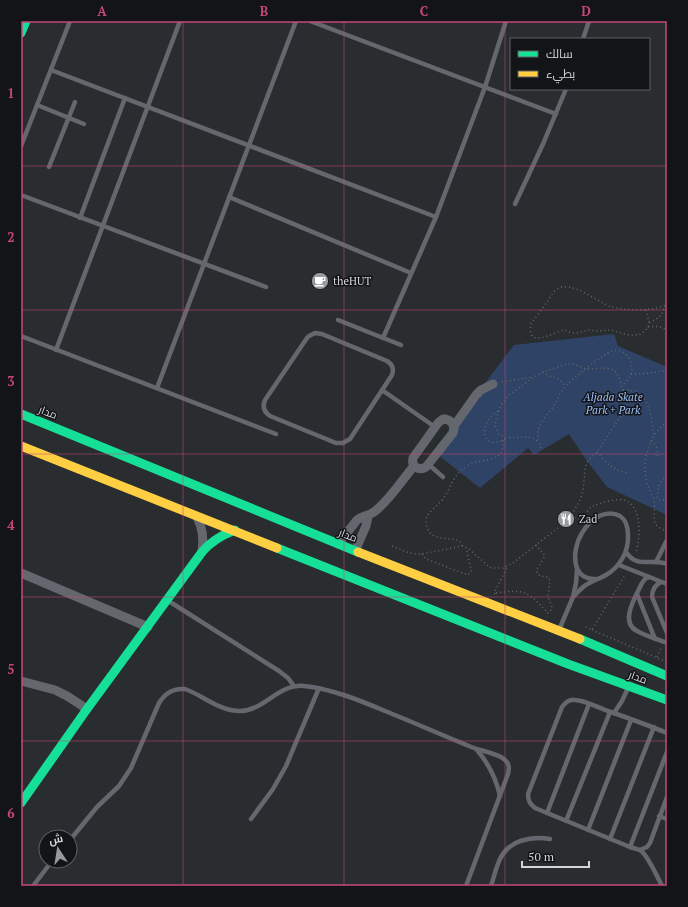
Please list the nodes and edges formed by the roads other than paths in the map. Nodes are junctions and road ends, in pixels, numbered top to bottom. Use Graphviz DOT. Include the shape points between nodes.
graph roads {
  1 [pos="26,21"];
  2 [pos="70,21"];
  3 [pos="180,21"];
  4 [pos="296,21"];
  5 [pos="310,21"];
  6 [pos="506,21"];
  7 [pos="589,21"];
  8 [pos="21,33"];
  9 [pos="583,38"];
  10 [pos="51,70"];
  11 [pos="485,88"];
  12 [pos="566,90"];
  13 [pos="125,98"];
  14 [pos="75,102"];
  15 [pos="37,105"];
  16 [pos="148,107"];
  17 [pos="556,114"];
  18 [pos="69,118"];
  19 [pos="84,124"];
  20 [pos="21,146"];
  21 [pos="249,146"];
  22 [pos="49,167"];
  23 [pos="21,195"];
  24 [pos="229,197"];
  25 [pos="515,204"];
  26 [pos="436,217"];
  27 [pos="80,218"];
  28 [pos="103,226"];
  29 [pos="204,263"];
  30 [pos="411,273"];
  31 [pos="266,287"];
  32 [pos="338,320"];
  33 [pos="21,336"];
  34 [pos="383,338"];
  35 [pos="401,345"];
  36 [pos="56,350"];
  37 [pos="493,384"];
  38 [pos="157,388"];
  39 [pos="382,390"];
  40 [pos="21,414"];
  41 [pos="454,426"];
  42 [pos="435,427"];
  43 [pos="276,434"];
  44 [pos="21,446"];
  45 [pos="428,464"];
  46 [pos="414,466"];
  47 [pos="443,477"];
  48 [pos="368,516"];
  49 [pos="197,517"];
  50 [pos="234,530"];
  51 [pos="667,540"];
  52 [pos="338,544"];
  53 [pos="355,551"];
  54 [pos="202,552"];
  55 [pos="626,552"];
  56 [pos="656,562"];
  57 [pos="667,564"];
  58 [pos="619,565"];
  59 [pos="577,569"];
  60 [pos="21,573"];
  61 [pos="649,577"];
  62 [pos="596,579"];
  63 [pos="661,582"];
  64 [pos="667,584"];
  65 [pos="637,594"];
  66 [pos="573,597"];
  67 [pos="167,600"];
  68 [pos="148,627"];
  69 [pos="558,632"];
  70 [pos="667,633"];
  71 [pos="656,639"];
  72 [pos="665,642"];
  73 [pos="667,676"];
  74 [pos="21,680"];
  75 [pos="294,686"];
  76 [pos="629,686"];
  77 [pos="319,688"];
  78 [pos="667,700"];
  79 [pos="589,704"];
  80 [pos="87,709"];
  81 [pos="612,713"];
  82 [pos="631,720"];
  83 [pos="654,727"];
  84 [pos="667,733"];
  85 [pos="475,749"];
  86 [pos="667,752"];
  87 [pos="500,796"];
  88 [pos="667,797"];
  89 [pos="21,803"];
  90 [pos="547,813"];
  91 [pos="660,816"];
  92 [pos="251,819"];
  93 [pos="667,819"];
  94 [pos="566,821"];
  95 [pos="78,830"];
  96 [pos="588,830"];
  97 [pos="550,839"];
  98 [pos="610,839"];
  99 [pos="630,847"];
  100 [pos="640,850"];
  101 [pos="46,869"];
  102 [pos="33,886"];
  103 [pos="466,886"];
  104 [pos="491,886"];
  105 [pos="662,886"];
  1 -- 8 [label="street"];
  2 -- 10 [label="lane"];
  3 -- 16 [label="lane"];
  4 -- 21 [label="lane"];
  5 -- 11 [label="lane"];
  6 -- 11 [label="lane"];
  7 -- 9 [label="lane"];
  10 -- 13 [label="lane"];
  10 -- 15 [label="lane"];
  11 -- 17 [label="lane"];
  11 -- 26 [label="lane"];
  12 -- 17 [label="lane"];
  13 -- 16 [label="lane"];
  13 -- 27 [label="lane"];
  14 -- 18 [label="lane"];
  15 -- 18 [label="lane"];
  15 -- 20 [label="lane"];
  16 -- 21 [label="lane"];
  16 -- 28 [label="lane"];
  17 -- 25 [label="lane"];
  18 -- 19 [label="lane"];
  18 -- 22 [label="lane"];
  21 -- 24 [label="lane"];
  21 -- 26 [label="lane"];
  23 -- 27 [label="lane"];
  24 -- 29 [label="lane"];
  24 -- 30 [label="lane"];
  26 -- 30 [label="lane"];
  27 -- 28 [label="lane"];
  28 -- 29 [label="lane"];
  28 -- 36 [label="lane"];
  29 -- 31 [label="lane"];
  29 -- 38 [label="lane"];
  30 -- 34 [label="lane"];
  32 -- 34 [label="lane"];
  33 -- 36 [label="lane"];
  34 -- 35 [label="lane"];
  36 -- 38 [label="lane"];
  37 -- 41 [label="street" via="480,390"];
  38 -- 43 [label="lane"];
  39 -- 39 [label="lane" via="393,372 390,363 315,333 307,338 265,400 264,407 270,416 336,443 343,443 350,439"];
  39 -- 42 [label="lane"];
  40 -- 52 [label="street, مدار"];
  41 -- 42 [label="street" via="450,421 443,419"];
  41 -- 45 [label="street" via="451,436"];
  42 -- 46 [label="street" via="413,458"];
  44 -- 49 [label="street, مدار"];
  45 -- 46 [label="street" via="421,469"];
  45 -- 47 [label="lane"];
  46 -- 48 [label="street" via="384,502"];
  48 -- 52 [label="street" via="357,520"];
  48 -- 53 [label="street"];
  49 -- 50 [label="street, مدار"];
  49 -- 54 [label="street" via="203,534"];
  50 -- 54 [label="street" via="220,536"];
  50 -- 76 [label="street, مدار"];
  51 -- 56 [label="lane"];
  52 -- 53 [label="street, مدار"];
  53 -- 69 [label="street, مدار"];
  54 -- 67 [label="street"];
  55 -- 56 [label="lane" via="634,560"];
  55 -- 58 [label="lane"];
  55 -- 59 [label="lane" via="626,522 616,514 603,514 592,521 579,537 575,556"];
  56 -- 57 [label="lane"];
  58 -- 61 [label="lane"];
  58 -- 62 [label="lane"];
  59 -- 62 [label="lane" via="583,576"];
  59 -- 66 [label="lane"];
  60 -- 68 [label="street"];
  61 -- 63 [label="lane"];
  61 -- 65 [label="lane" via="643,581"];
  62 -- 66 [label="lane"];
  63 -- 64 [label="lane"];
  63 -- 70 [label="lane" via="655,586 652,597"];
  65 -- 71 [label="lane"];
  65 -- 71 [label="lane" via="628,617 629,622 636,631"];
  66 -- 69 [label="lane"];
  67 -- 68 [label="street"];
  67 -- 75 [label="lane" via="279,671"];
  68 -- 80 [label="street"];
  69 -- 73 [label="street, مدار"];
  71 -- 72 [label="lane"];
  74 -- 80 [label="street" via="55,690"];
  75 -- 77 [label="lane"];
  75 -- 95 [label="lane" via="278,692 255,708 239,711 222,707 185,689 165,694 125,778"];
  76 -- 78 [label="street, مدار"];
  76 -- 81 [label="lane" via="622,701"];
  77 -- 85 [label="lane" via="354,698"];
  77 -- 92 [label="lane" via="286,766"];
  79 -- 81 [label="lane"];
  79 -- 90 [label="lane"];
  79 -- 90 [label="lane" via="570,700 562,707 530,788 528,800 535,808"];
  80 -- 89 [label="street"];
  81 -- 82 [label="lane"];
  81 -- 94 [label="lane"];
  82 -- 83 [label="lane"];
  82 -- 96 [label="lane"];
  83 -- 84 [label="lane"];
  83 -- 98 [label="lane"];
  85 -- 87 [label="lane" via="489,766"];
  85 -- 87 [label="lane" via="501,757 508,764 508,774"];
  86 -- 99 [label="lane"];
  87 -- 103 [label="lane"];
  88 -- 91 [label="lane"];
  90 -- 94 [label="lane"];
  91 -- 93 [label="lane"];
  91 -- 100 [label="lane" via="650,843"];
  94 -- 96 [label="lane"];
  96 -- 98 [label="lane"];
  97 -- 104 [label="lane" via="528,839 511,846 500,858"];
  98 -- 99 [label="lane"];
  99 -- 100 [label="lane"];
  100 -- 105 [label="lane"];
  101 -- 102 [label="lane"];
}
